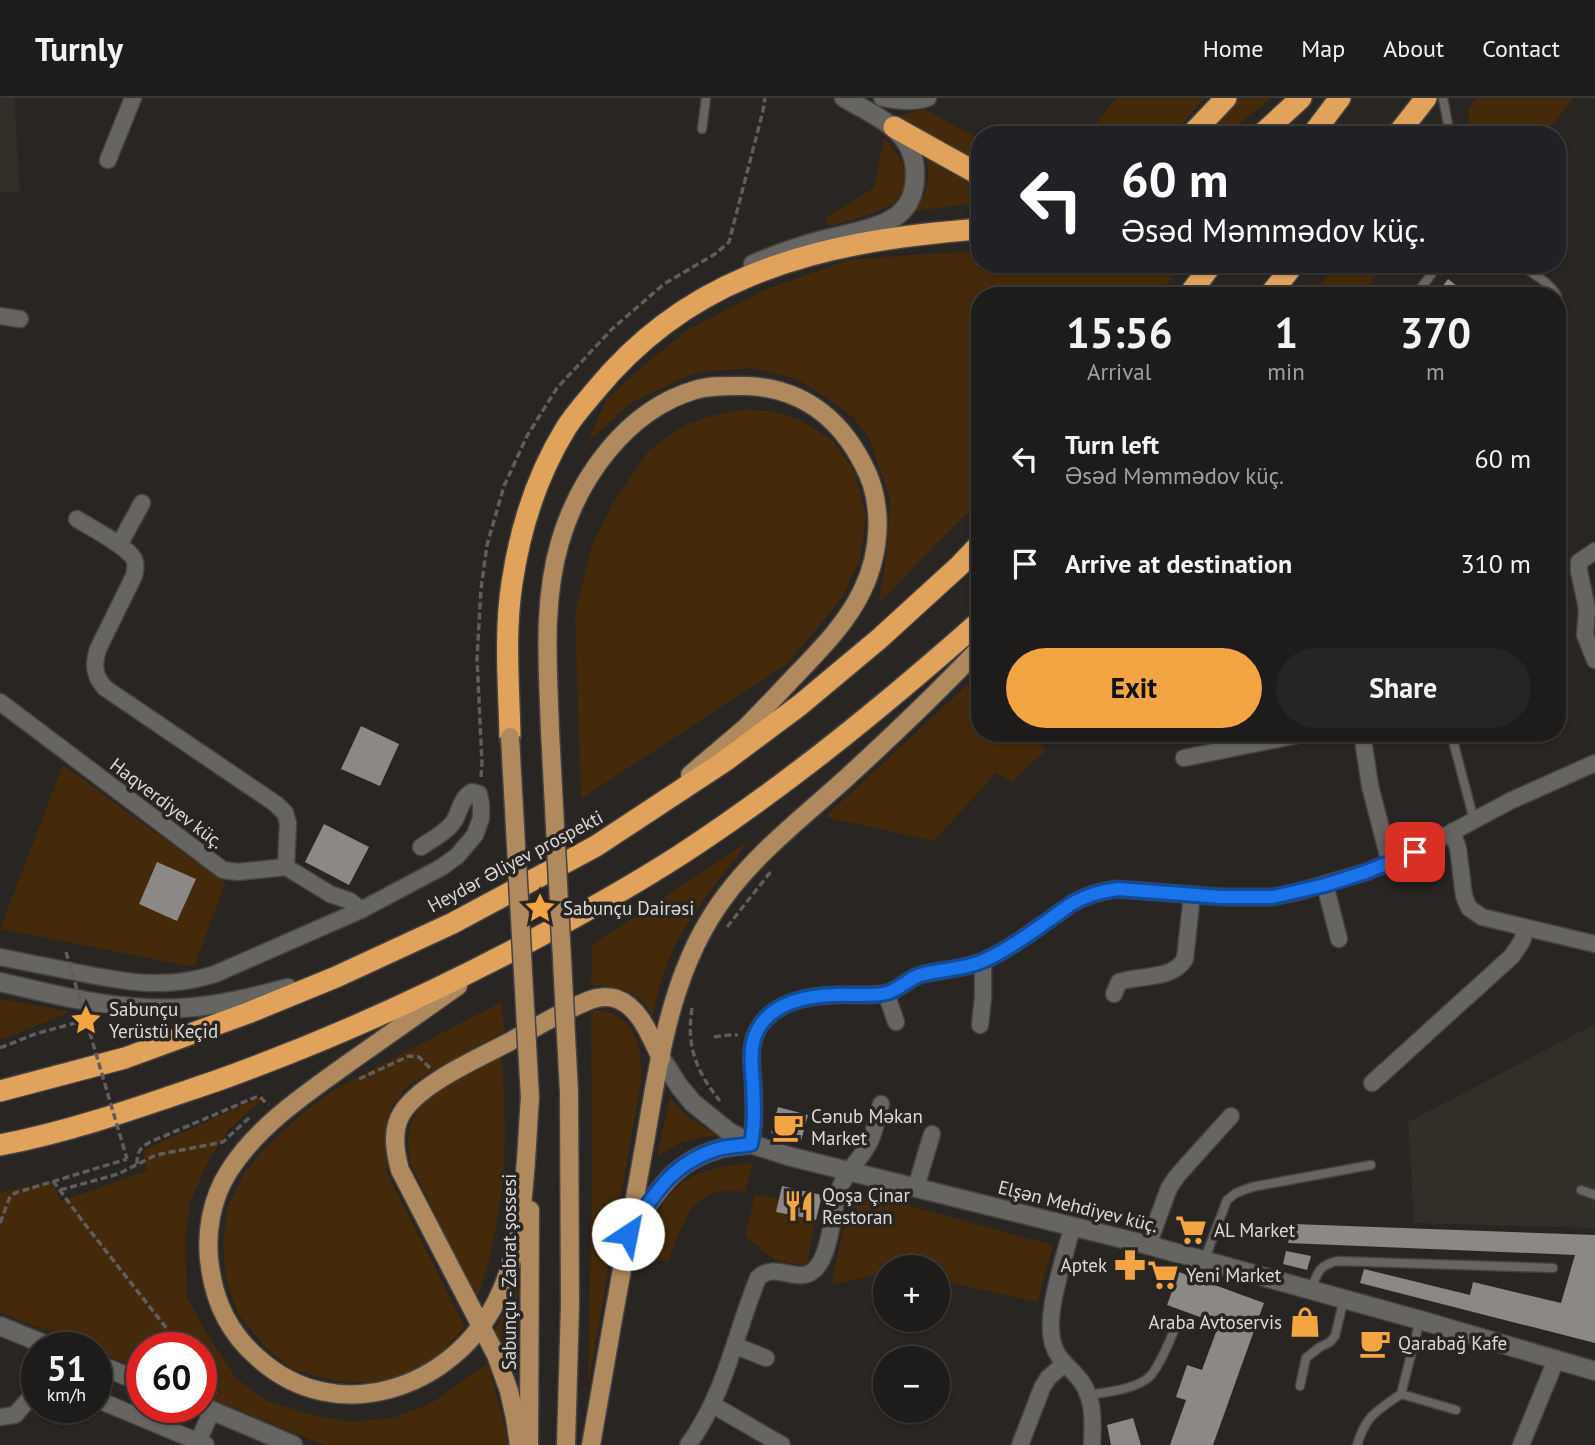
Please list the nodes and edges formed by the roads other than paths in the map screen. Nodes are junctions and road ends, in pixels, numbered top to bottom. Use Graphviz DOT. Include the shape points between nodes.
graph roads {
  1 [pos="132,98"];
  2 [pos="706,98"];
  3 [pos="882,98"];
  4 [pos="928,98"];
  5 [pos="1226,98"];
  6 [pos="1301,98"];
  7 [pos="1340,98"];
  8 [pos="1426,98"];
  9 [pos="1443,98"];
  10 [pos="857,101"];
  11 [pos="1200,126"];
  12 [pos="1271,126"];
  13 [pos="1319,126"];
  14 [pos="1404,126"];
  15 [pos="1448,126"];
  16 [pos="894,127"];
  17 [pos="702,129"];
  18 [pos="108,160"];
  19 [pos="971,170"];
  20 [pos="971,230"];
  21 [pos="1287,273"];
  22 [pos="1531,273"];
  23 [pos="1276,287"];
  24 [pos="1550,287"];
  25 [pos="0,316"];
  26 [pos="20,319"];
  27 [pos="669,320"];
  28 [pos="142,503"];
  29 [pos="78,519"];
  30 [pos="119,545"];
  31 [pos="1595,551"];
  32 [pos="971,553"];
  33 [pos="1591,608"];
  34 [pos="971,629"];
  35 [pos="971,658"];
  36 [pos="1595,660"];
  37 [pos="0,702"];
  38 [pos="510,737"];
  39 [pos="1263,742"];
  40 [pos="1363,742"];
  41 [pos="1453,742"];
  42 [pos="1184,758"];
  43 [pos="1595,763"];
  44 [pos="648,811"];
  45 [pos="1474,820"];
  46 [pos="1452,832"];
  47 [pos="421,847"];
  48 [pos="1390,863"];
  49 [pos="286,867"];
  50 [pos="1325,885"];
  51 [pos="1192,895"];
  52 [pos="361,910"];
  53 [pos="1526,928"];
  54 [pos="1339,939"];
  55 [pos="1595,944"];
  56 [pos="0,957"];
  57 [pos="494,960"];
  58 [pos="983,961"];
  59 [pos="336,977"];
  60 [pos="0,982"];
  61 [pos="886,993"];
  62 [pos="1114,994"];
  63 [pos="896,1022"];
  64 [pos="980,1025"];
  65 [pos="661,1058"];
  66 [pos="1372,1083"];
  67 [pos="0,1091"];
  68 [pos="530,1098"];
  69 [pos="881,1104"];
  70 [pos="1231,1116"];
  71 [pos="933,1134"];
  72 [pos="7,1144"];
  73 [pos="751,1144"];
  74 [pos="1371,1164"];
  75 [pos="848,1171"];
  76 [pos="916,1187"];
  77 [pos="1581,1190"];
  78 [pos="1595,1195"];
  79 [pos="1072,1227"];
  80 [pos="628,1234"];
  81 [pos="1148,1245"];
  82 [pos="1204,1261"];
  83 [pos="1553,1268"];
  84 [pos="1311,1290"];
  85 [pos="1345,1299"];
  86 [pos="1420,1320"];
  87 [pos="0,1326"];
  88 [pos="482,1327"];
  89 [pos="1174,1331"];
  90 [pos="21,1335"];
  91 [pos="736,1346"];
  92 [pos="766,1358"];
  93 [pos="1556,1360"];
  94 [pos="1064,1364"];
  95 [pos="1595,1371"];
  96 [pos="1300,1386"];
  97 [pos="1401,1394"];
  98 [pos="1089,1395"];
  99 [pos="713,1405"];
  100 [pos="112,1407"];
  101 [pos="21,1408"];
  102 [pos="1456,1410"];
  103 [pos="217,1413"];
  104 [pos="0,1417"];
  105 [pos="204,1423"];
  106 [pos="174,1439"];
  107 [pos="202,1443"];
  108 [pos="293,1445"];
  109 [pos="519,1445"];
  110 [pos="529,1445"];
  111 [pos="566,1445"];
  112 [pos="591,1445"];
  113 [pos="688,1445"];
  114 [pos="782,1445"];
  115 [pos="1020,1445"];
  116 [pos="1092,1445"];
  117 [pos="1357,1445"];
  118 [pos="1521,1445"];
  1 -- 18 [label="street"];
  2 -- 17 [label="lane"];
  3 -- 4 [label="street"];
  5 -- 11 [label="highway"];
  6 -- 12 [label="highway"];
  7 -- 13 [label="highway"];
  8 -- 14 [label="highway"];
  9 -- 15 [label="lane"];
  10 -- 16 [label="street"];
  16 -- 19 [label="highway"];
  16 -- 27 [label="street" via="911,149 915,166 913,191 899,214 746,268 704,291"];
  20 -- 27 [label="highway" via="839,248 791,261 746,277"];
  21 -- 23 [label="highway"];
  22 -- 24 [label="lane"];
  25 -- 26 [label="street"];
  27 -- 38 [label="highway" via="638,345 585,403 567,427 536,489 512,586 507,641"];
  28 -- 30 [label="street"];
  29 -- 30 [label="street"];
  30 -- 49 [label="street" via="136,566 97,649 94,661 99,682 276,804 288,823"];
  31 -- 33 [label="street" via="1579,562"];
  32 -- 44 [label="highway, Heydər Əliyev prospekti" via="800,705"];
  33 -- 36 [label="street" via="1585,635"];
  34 -- 57 [label="highway" via="831,747 678,856"];
  35 -- 65 [label="main road" via="763,853 726,894 687,961"];
  37 -- 49 [label="street, Haqverdiyev küç." via="223,870"];
  38 -- 68 [label="main road, bridge"];
  39 -- 42 [label="street"];
  40 -- 48 [label="street"];
  41 -- 45 [label="lane"];
  43 -- 45 [label="street"];
  44 -- 59 [label="highway, Heydər Əliyev prospekti" via="596,846 453,923"];
  44 -- 111 [label="main road, bridge" via="746,726 814,656 842,623 871,569 878,523 869,473 839,426 795,395 764,387 696,390 665,403 633,425 607,451 580,490 554,566 547,658 569,1092"];
  45 -- 46 [label="street"];
  46 -- 48 [label="street"];
  46 -- 53 [label="street" via="1469,908 1482,917"];
  47 -- 52 [label="street" via="454,821 465,796 479,794 481,818 475,835 457,856"];
  48 -- 50 [label="street"];
  49 -- 52 [label="street"];
  50 -- 51 [label="street" via="1273,897"];
  50 -- 54 [label="street"];
  51 -- 58 [label="street" via="1103,891 1073,903"];
  51 -- 62 [label="street" via="1185,959 1180,967 1171,973 1119,982"];
  52 -- 56 [label="street" via="215,974 167,984 108,979"];
  53 -- 55 [label="street"];
  53 -- 66 [label="street" via="1512,956"];
  57 -- 72 [label="highway" via="352,1029 262,1064 136,1109"];
  57 -- 88 [label="main road" via="313,1088 250,1144 228,1172 215,1201 208,1255 219,1308 230,1328 265,1365 285,1379 311,1388 359,1395 408,1384 434,1371"];
  58 -- 61 [label="street" via="919,976"];
  58 -- 64 [label="street"];
  59 -- 60 [label="street" via="180,1009 97,1003"];
  59 -- 67 [label="highway, Heydər Əliyev prospekti" via="125,1058"];
  61 -- 63 [label="street"];
  61 -- 73 [label="street" via="799,999 772,1013 753,1041"];
  65 -- 73 [label="street, Elşən Mehdiyev küç." via="693,1103"];
  65 -- 80 [label="main road"];
  65 -- 88 [label="main road" via="628,1006 617,999 593,999 439,1080 401,1114 394,1148 400,1170"];
  68 -- 88 [label="main road" via="520,1224 501,1291"];
  68 -- 110 [label="main road, Sabunçu - Zabrat şossesi"];
  69 -- 75 [label="street" via="871,1141"];
  70 -- 81 [label="street" via="1169,1188"];
  71 -- 76 [label="street"];
  73 -- 75 [label="street, Elşən Mehdiyev küç."];
  73 -- 80 [label="main road" via="719,1149 671,1174"];
  74 -- 82 [label="lane" via="1236,1193 1227,1200"];
  75 -- 76 [label="street, Elşən Mehdiyev küç."];
  75 -- 91 [label="street" via="837,1194 821,1260 805,1274 772,1270 758,1278"];
  76 -- 79 [label="street, Elşən Mehdiyev küç."];
  77 -- 78 [label="lane"];
  79 -- 81 [label="street, Elşən Mehdiyev küç."];
  79 -- 94 [label="street" via="1051,1332"];
  80 -- 112 [label="main road"];
  81 -- 82 [label="street, Elşən Mehdiyev küç."];
  82 -- 84 [label="street, Elşən Mehdiyev küç."];
  83 -- 84 [label="lane" via="1337,1261 1325,1264"];
  84 -- 85 [label="street, Elşən Mehdiyev küç."];
  85 -- 86 [label="street, Elşən Mehdiyev küç."];
  85 -- 96 [label="lane" via="1335,1336 1306,1359"];
  86 -- 93 [label="street, Elşən Mehdiyev küç."];
  86 -- 97 [label="lane"];
  87 -- 90 [label="street"];
  88 -- 109 [label="main road" via="504,1375"];
  89 -- 98 [label="lane" via="1151,1376"];
  91 -- 92 [label="street"];
  91 -- 99 [label="street"];
  93 -- 95 [label="street, Elşən Mehdiyev küç."];
  93 -- 118 [label="street"];
  94 -- 98 [label="street"];
  94 -- 115 [label="street" via="1042,1388"];
  97 -- 102 [label="lane"];
  97 -- 117 [label="lane" via="1372,1414"];
  98 -- 116 [label="street"];
  99 -- 113 [label="street"];
  99 -- 114 [label="street"];
  100 -- 106 [label="street"];
  101 -- 104 [label="street" via="15,1415"];
  103 -- 108 [label="street"];
  105 -- 107 [label="street"];
  106 -- 107 [label="street"];
}
